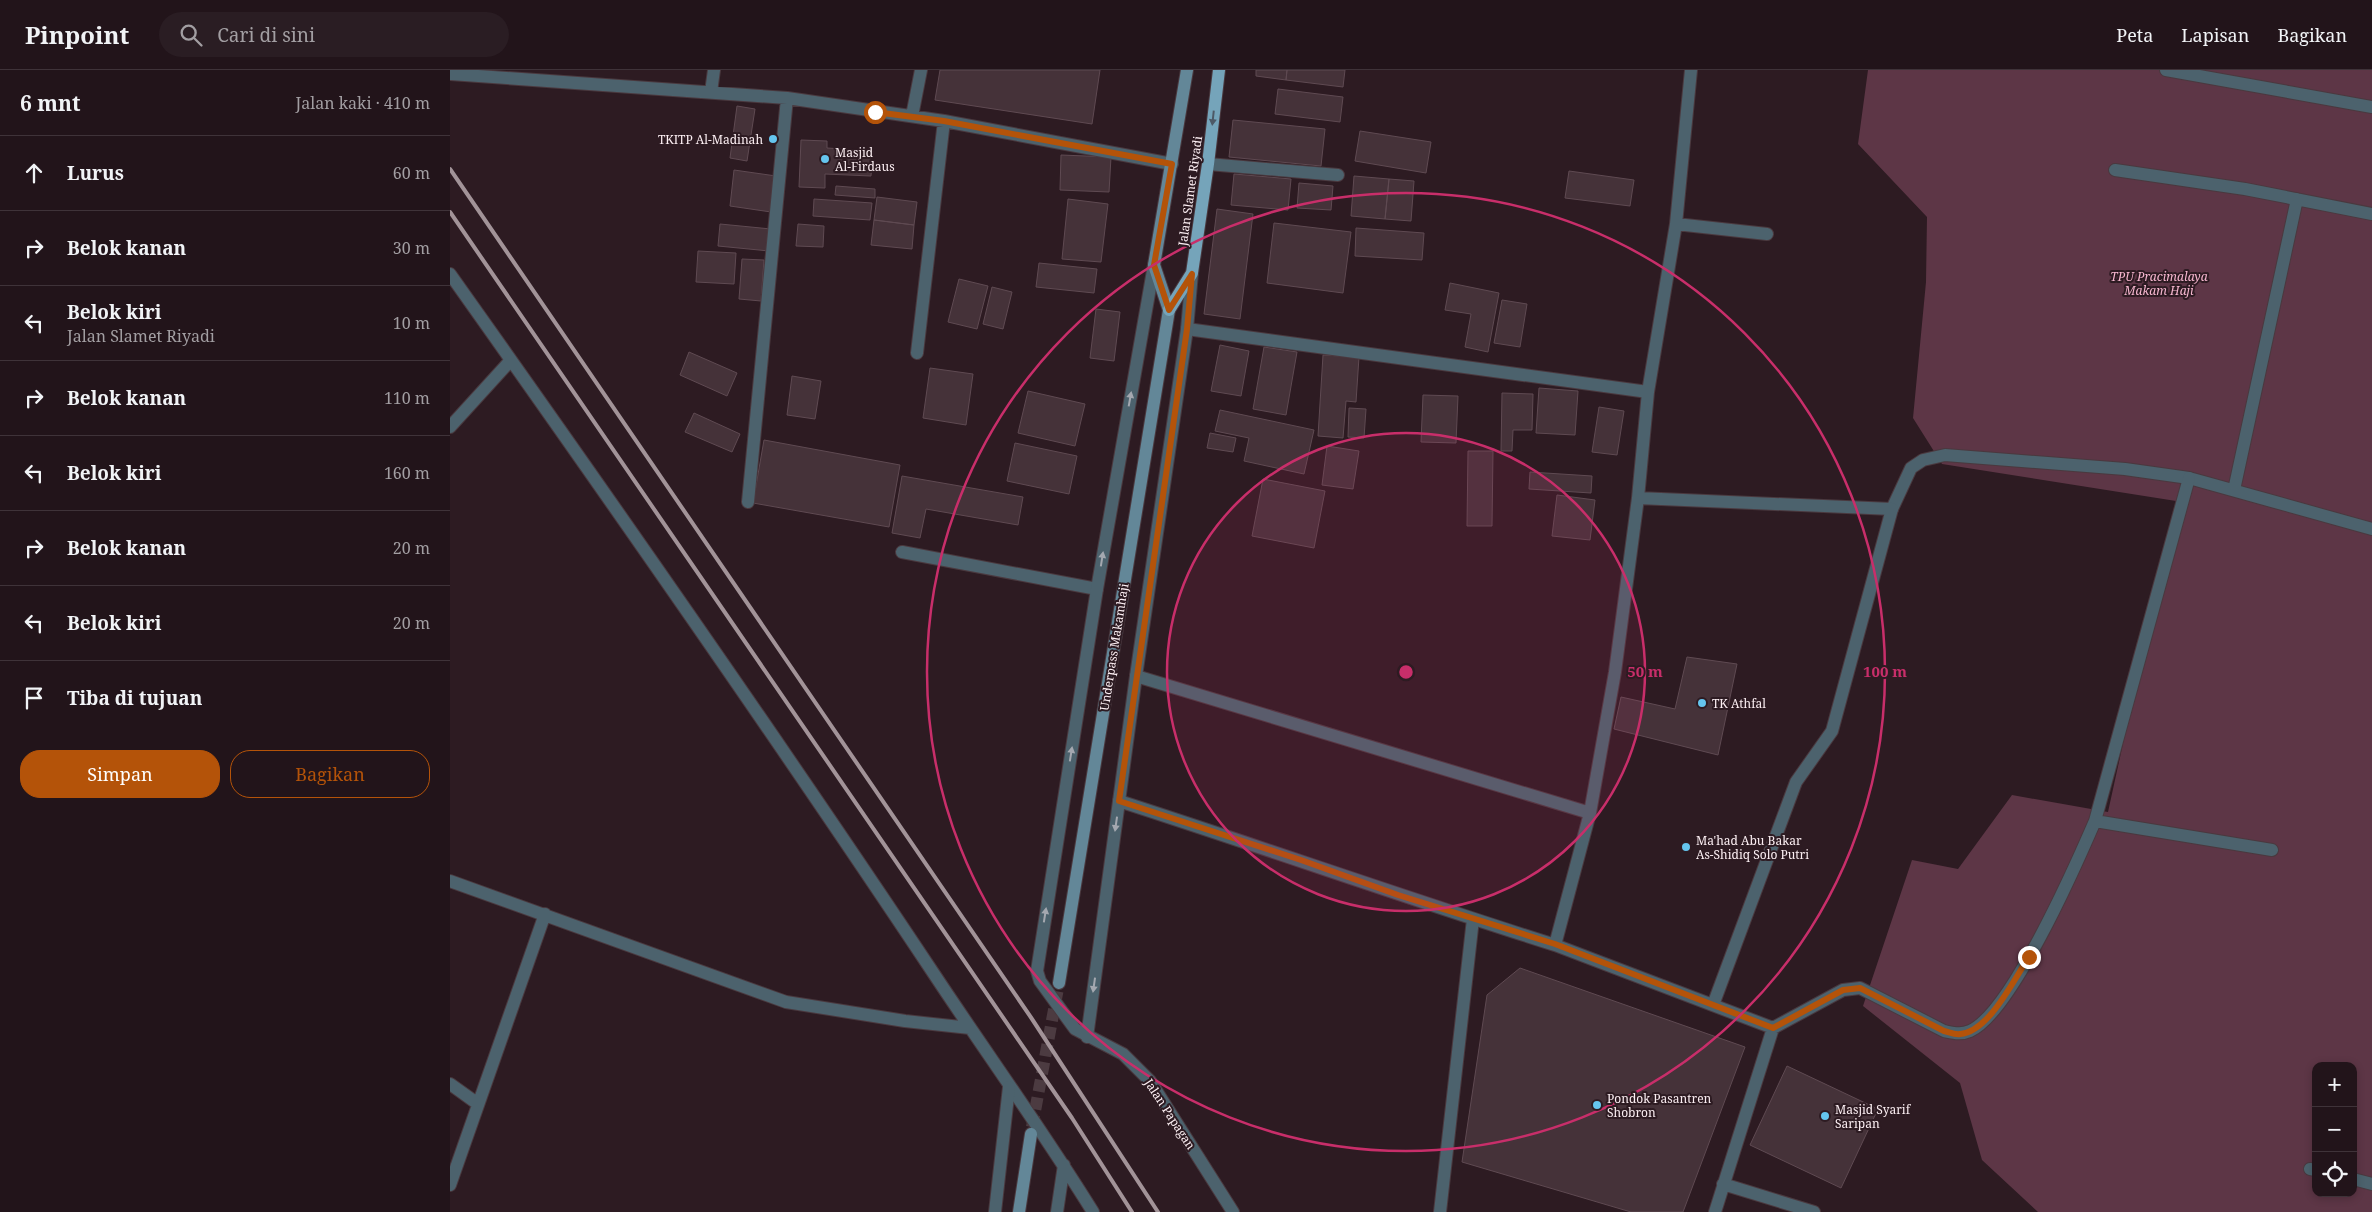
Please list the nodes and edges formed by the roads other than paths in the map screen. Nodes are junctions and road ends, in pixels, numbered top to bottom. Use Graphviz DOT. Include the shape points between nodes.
graph roads {
  1 [pos="714,70"];
  2 [pos="921,70"];
  3 [pos="1187,70"];
  4 [pos="1219,70"];
  5 [pos="1691,70"];
  6 [pos="2166,70"];
  7 [pos="450,74"];
  8 [pos="711,92"];
  9 [pos="786,98"];
  10 [pos="2372,107"];
  11 [pos="912,116"];
  12 [pos="944,121"];
  13 [pos="1172,164"];
  14 [pos="1208,164"];
  15 [pos="2115,170"];
  16 [pos="1338,175"];
  17 [pos="2297,199"];
  18 [pos="2372,214"];
  19 [pos="1676,224"];
  20 [pos="1768,234"];
  21 [pos="1154,265"];
  22 [pos="450,274"];
  23 [pos="1192,274"];
  24 [pos="1169,310"];
  25 [pos="1187,329"];
  26 [pos="917,353"];
  27 [pos="511,360"];
  28 [pos="1648,392"];
  29 [pos="450,427"];
  30 [pos="2189,478"];
  31 [pos="2234,490"];
  32 [pos="1638,498"];
  33 [pos="748,502"];
  34 [pos="1892,509"];
  35 [pos="2372,529"];
  36 [pos="902,552"];
  37 [pos="1097,589"];
  38 [pos="1136,676"];
  39 [pos="1119,801"];
  40 [pos="1590,812"];
  41 [pos="2095,821"];
  42 [pos="2272,850"];
  43 [pos="450,881"];
  44 [pos="545,914"];
  45 [pos="1473,919"];
  46 [pos="1555,944"];
  47 [pos="1059,983"];
  48 [pos="1713,1005"];
  49 [pos="970,1028"];
  50 [pos="1773,1028"];
  51 [pos="1087,1037"];
  52 [pos="450,1084"];
  53 [pos="1009,1087"];
  54 [pos="478,1104"];
  55 [pos="1031,1134"];
  56 [pos="1064,1165"];
  57 [pos="2357,1180"];
  58 [pos="1723,1184"];
  59 [pos="2372,1184"];
  60 [pos="450,1185"];
  61 [pos="994,1212"];
  62 [pos="1019,1212"];
  63 [pos="1057,1212"];
  64 [pos="1093,1212"];
  65 [pos="1232,1212"];
  66 [pos="1440,1212"];
  67 [pos="1715,1212"];
  68 [pos="1814,1212"];
  1 -- 8 [label="street"];
  2 -- 11 [label="street"];
  3 -- 13 [label="main road"];
  4 -- 14 [label="main road, Jalan Slamet Riyadi, one-way"];
  5 -- 19 [label="street"];
  6 -- 10 [label="street"];
  7 -- 8 [label="street"];
  8 -- 9 [label="street"];
  9 -- 11 [label="street"];
  9 -- 33 [label="street"];
  11 -- 12 [label="street"];
  12 -- 13 [label="street"];
  12 -- 26 [label="street"];
  13 -- 21 [label="main road"];
  14 -- 16 [label="street"];
  14 -- 23 [label="main road, Jalan Slamet Riyadi"];
  15 -- 17 [label="street"];
  17 -- 18 [label="street"];
  17 -- 31 [label="street"];
  19 -- 20 [label="street"];
  19 -- 28 [label="street"];
  21 -- 24 [label="main road"];
  37 -- 21 [label="street, Jalan Papagan, one-way"];
  22 -- 27 [label="street"];
  23 -- 24 [label="main road, Jalan Slamet Riyadi"];
  23 -- 25 [label="street"];
  24 -- 47 [label="main road, Underpass Makamhaji"];
  25 -- 28 [label="street"];
  25 -- 38 [label="street"];
  27 -- 29 [label="street"];
  27 -- 49 [label="street" via="850,847"];
  28 -- 32 [label="street"];
  30 -- 31 [label="street"];
  30 -- 34 [label="street" via="2124,469 1945,455 1923,460 1911,468"];
  30 -- 41 [label="street"];
  31 -- 35 [label="street"];
  32 -- 34 [label="street"];
  32 -- 40 [label="street" via="1615,672"];
  34 -- 48 [label="street" via="1832,731 1796,782"];
  36 -- 37 [label="street"];
  51 -- 37 [label="street, Jalan Papagan, one-way" via="1075,1029 1040,981 1037,971"];
  38 -- 39 [label="street"];
  38 -- 40 [label="street"];
  39 -- 45 [label="street"];
  39 -- 51 [label="street, one-way"];
  40 -- 46 [label="street"];
  41 -- 42 [label="street"];
  41 -- 50 [label="street" via="2069,882 2029,957 1992,1014 1972,1030 1959,1034 1944,1031 1860,988 1843,990"];
  43 -- 44 [label="street"];
  44 -- 49 [label="street" via="786,1002"];
  44 -- 54 [label="street"];
  45 -- 46 [label="street"];
  45 -- 66 [label="street"];
  46 -- 48 [label="street"];
  48 -- 50 [label="street"];
  49 -- 53 [label="street"];
  50 -- 58 [label="street"];
  51 -- 65 [label="street, Jalan Papagan" via="1123,1054 1150,1081"];
  52 -- 54 [label="street"];
  53 -- 56 [label="street"];
  53 -- 61 [label="street"];
  54 -- 60 [label="street"];
  55 -- 62 [label="main road"];
  56 -- 63 [label="street"];
  56 -- 64 [label="street"];
  57 -- 59 [label="street"];
  58 -- 67 [label="street"];
  58 -- 68 [label="street"];
}
